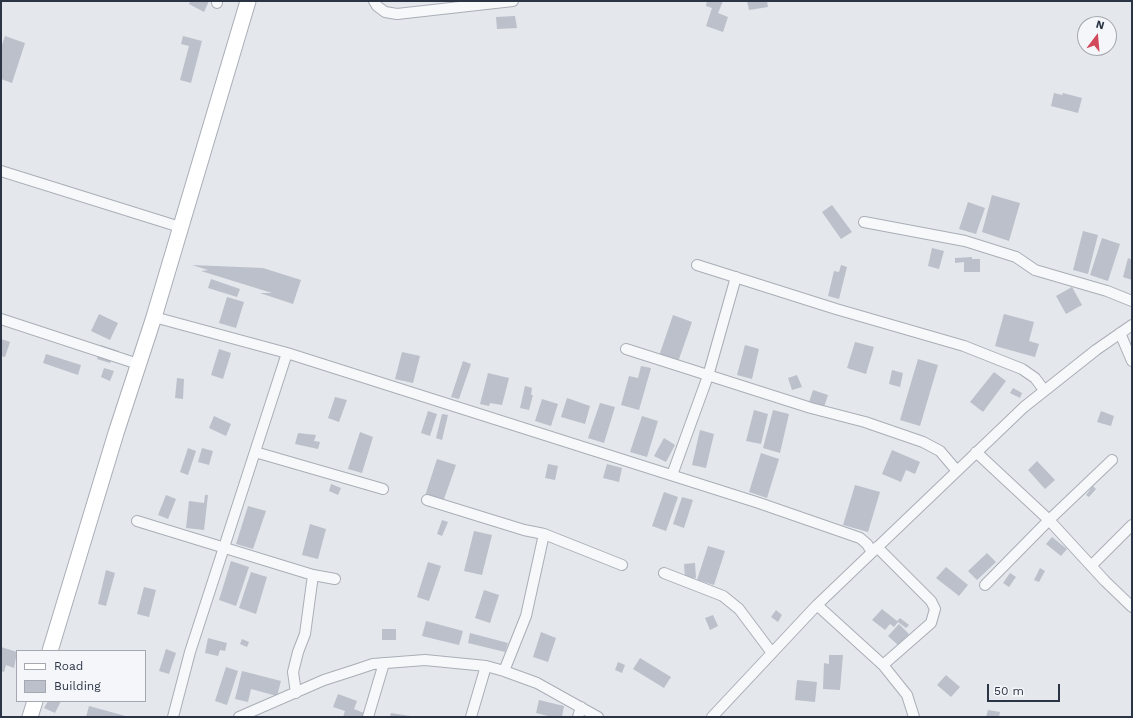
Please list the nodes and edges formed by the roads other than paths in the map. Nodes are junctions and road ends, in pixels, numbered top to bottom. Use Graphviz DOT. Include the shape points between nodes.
graph roads {
  1 [pos="248,1"];
  2 [pos="374,1"];
  3 [pos="513,1"];
  4 [pos="1,171"];
  5 [pos="864,222"];
  6 [pos="180,227"];
  7 [pos="697,265"];
  8 [pos="736,277"];
  9 [pos="1132,301"];
  10 [pos="154,317"];
  11 [pos="1,320"];
  12 [pos="1132,325"];
  13 [pos="1120,333"];
  14 [pos="626,349"];
  15 [pos="287,353"];
  16 [pos="1132,361"];
  17 [pos="138,364"];
  18 [pos="708,376"];
  19 [pos="1044,390"];
  20 [pos="255,452"];
  21 [pos="976,452"];
  22 [pos="1112,460"];
  23 [pos="957,471"];
  24 [pos="672,475"];
  25 [pos="383,489"];
  26 [pos="427,500"];
  27 [pos="1049,520"];
  28 [pos="137,521"];
  29 [pos="1132,525"];
  30 [pos="544,534"];
  31 [pos="224,548"];
  32 [pos="875,550"];
  33 [pos="622,564"];
  34 [pos="1091,566"];
  35 [pos="664,573"];
  36 [pos="313,575"];
  37 [pos="335,580"];
  38 [pos="985,585"];
  39 [pos="817,605"];
  40 [pos="1132,607"];
  41 [pos="50,650"];
  42 [pos="772,653"];
  43 [pos="384,663"];
  44 [pos="883,665"];
  45 [pos="486,666"];
  46 [pos="504,671"];
  47 [pos="296,693"];
  48 [pos="35,702"];
  49 [pos="581,707"];
  50 [pos="30,717"];
  51 [pos="173,717"];
  52 [pos="241,717"];
  53 [pos="368,717"];
  54 [pos="471,717"];
  55 [pos="578,717"];
  56 [pos="598,717"];
  57 [pos="712,717"];
  58 [pos="914,717"];
  1 -- 6 [label="street"];
  2 -- 3 [label="street" via="385,12 398,14"];
  4 -- 6 [label="street"];
  5 -- 9 [label="street" via="965,241 1016,257 1035,270"];
  6 -- 10 [label="street"];
  7 -- 8 [label="street"];
  8 -- 18 [label="street"];
  8 -- 19 [label="street" via="964,346 1022,369 1035,378"];
  10 -- 15 [label="street"];
  10 -- 17 [label="street"];
  11 -- 17 [label="street"];
  12 -- 13 [label="street"];
  13 -- 16 [label="street"];
  13 -- 19 [label="street"];
  14 -- 18 [label="street"];
  15 -- 20 [label="street"];
  15 -- 24 [label="street"];
  17 -- 41 [label="street"];
  18 -- 23 [label="street" via="865,422 923,442 940,451"];
  18 -- 24 [label="street"];
  19 -- 21 [label="street"];
  20 -- 25 [label="street"];
  20 -- 31 [label="street"];
  21 -- 23 [label="street"];
  21 -- 27 [label="street"];
  22 -- 27 [label="street"];
  23 -- 32 [label="street"];
  24 -- 32 [label="street" via="860,538"];
  26 -- 30 [label="street"];
  27 -- 34 [label="street"];
  27 -- 38 [label="street"];
  28 -- 31 [label="street"];
  29 -- 34 [label="street"];
  30 -- 33 [label="street"];
  30 -- 46 [label="street" via="526,616"];
  31 -- 36 [label="street"];
  31 -- 51 [label="street" via="190,652"];
  32 -- 39 [label="street"];
  32 -- 44 [label="street" via="931,601 935,609 931,622"];
  34 -- 40 [label="street"];
  35 -- 42 [label="street" via="724,596 739,609"];
  36 -- 37 [label="street"];
  36 -- 47 [label="street" via="305,634 293,672"];
  39 -- 42 [label="street"];
  39 -- 44 [label="street"];
  42 -- 57 [label="street"];
  43 -- 45 [label="street" via="425,660"];
  43 -- 47 [label="street" via="352,671"];
  43 -- 53 [label="street"];
  44 -- 58 [label="street" via="907,695"];
  45 -- 46 [label="street"];
  45 -- 54 [label="street"];
  46 -- 49 [label="street" via="538,683"];
  47 -- 52 [label="street"];
  48 -- 50 [label="street"];
  49 -- 55 [label="street"];
  49 -- 56 [label="street"];
}
